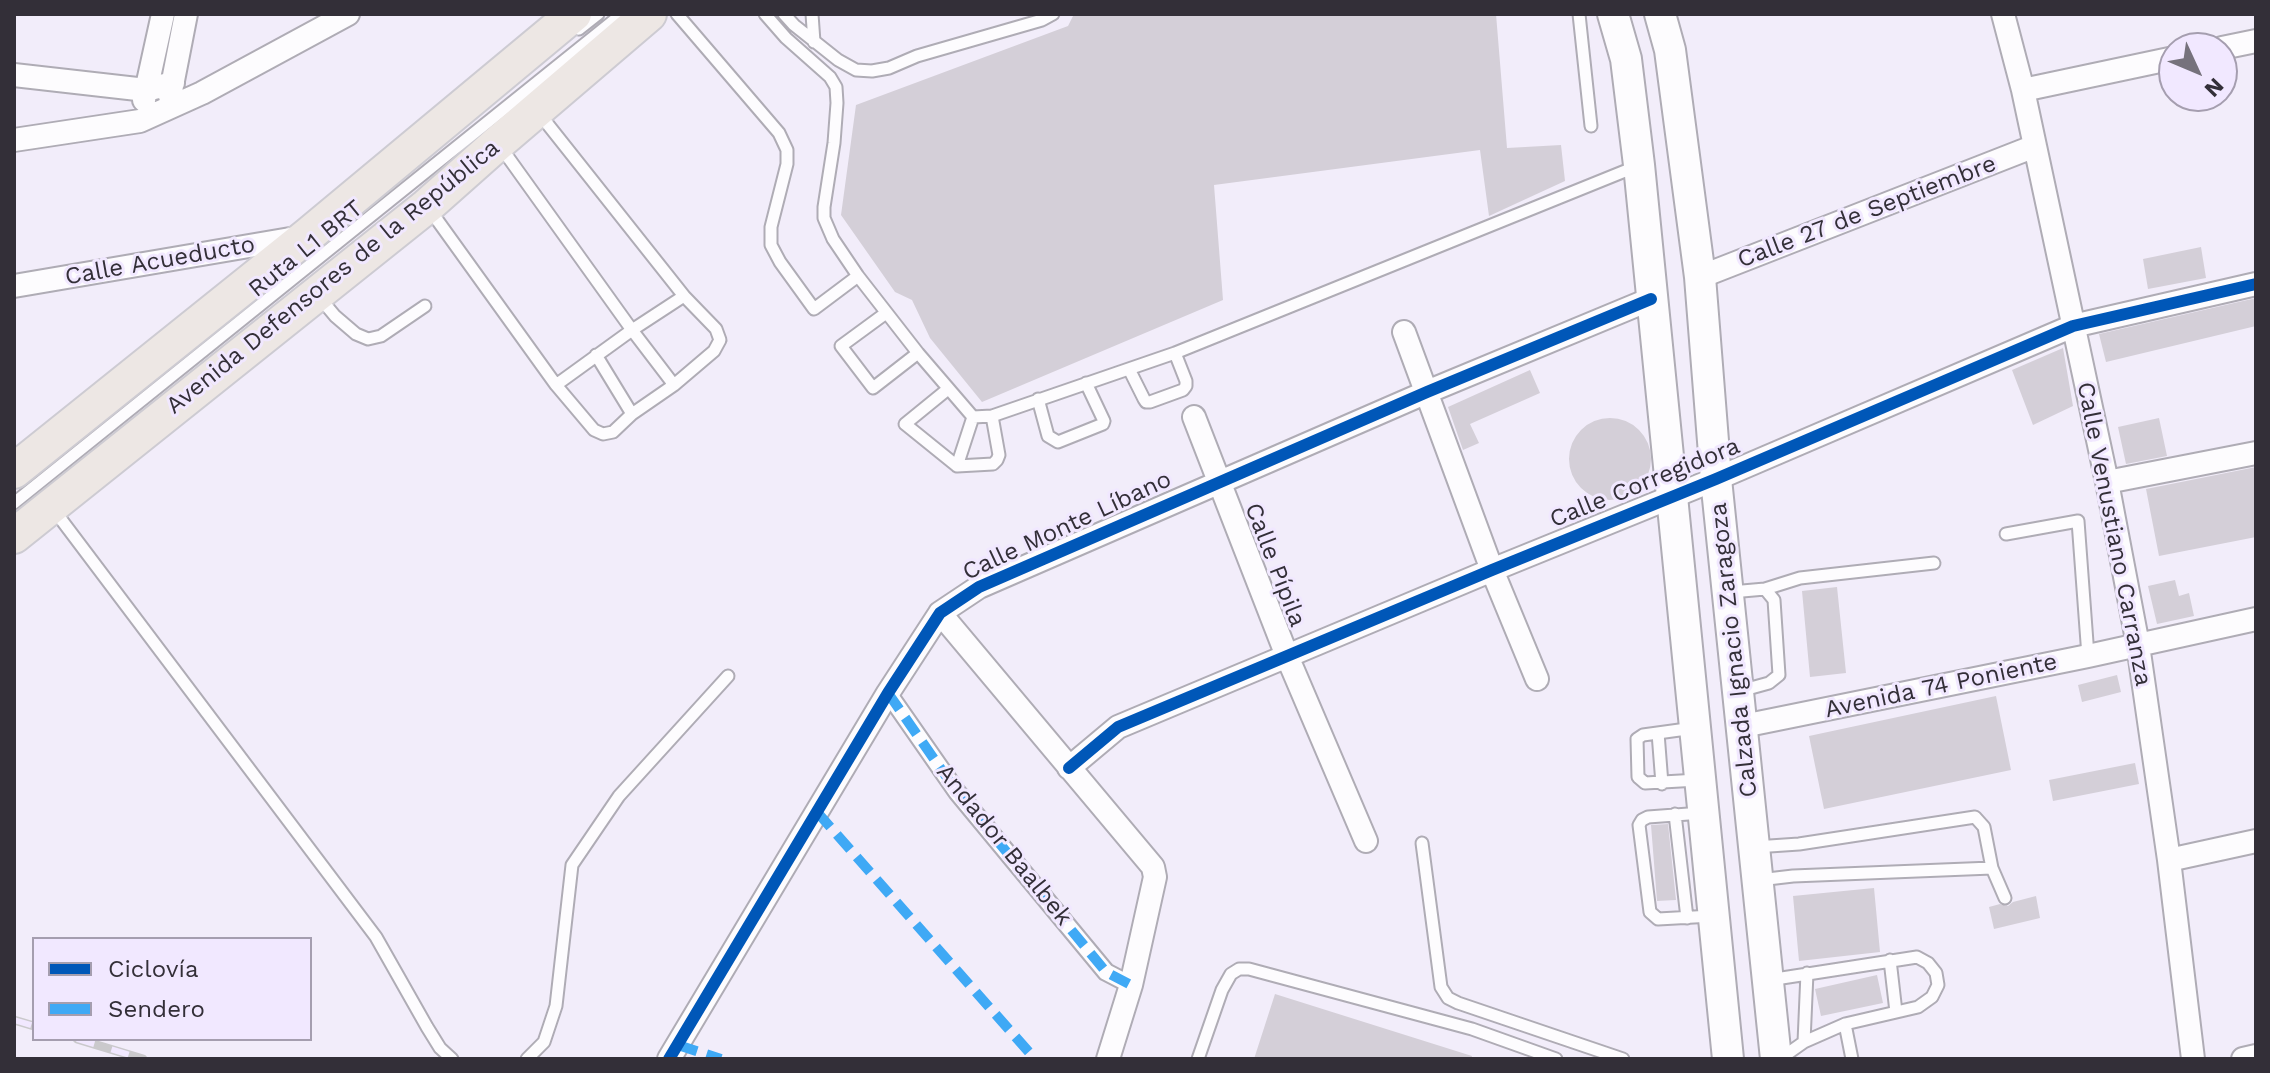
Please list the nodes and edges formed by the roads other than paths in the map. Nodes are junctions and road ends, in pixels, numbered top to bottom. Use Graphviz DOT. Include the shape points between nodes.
graph roads {
  1 [pos="163,14"];
  2 [pos="186,14"];
  3 [pos="348,14"];
  4 [pos="598,14"];
  5 [pos="622,14"];
  6 [pos="649,14"];
  7 [pos="677,14"];
  8 [pos="765,14"];
  9 [pos="784,14"];
  10 [pos="812,14"];
  11 [pos="1006,14"];
  12 [pos="1053,14"];
  13 [pos="1579,14"];
  14 [pos="1613,14"];
  15 [pos="1629,14"];
  16 [pos="1660,14"];
  17 [pos="1673,14"];
  18 [pos="2003,14"];
  19 [pos="326,21"];
  20 [pos="574,24"];
  21 [pos="1008,30"];
  22 [pos="814,42"];
  23 [pos="1670,50"];
  24 [pos="1626,59"];
  25 [pos="2158,61"];
  26 [pos="14,75"];
  27 [pos="173,83"];
  28 [pos="146,90"];
  29 [pos="2023,90"];
  30 [pos="167,109"];
  31 [pos="537,110"];
  32 [pos="473,114"];
  33 [pos="140,121"];
  34 [pos="1591,126"];
  35 [pos="14,140"];
  36 [pos="498,143"];
  37 [pos="2035,146"];
  38 [pos="1639,165"];
  39 [pos="427,206"];
  40 [pos="307,236"];
  41 [pos="858,276"];
  42 [pos="1700,277"];
  43 [pos="2256,284"];
  44 [pos="14,286"];
  45 [pos="317,294"];
  46 [pos="684,296"];
  47 [pos="1651,299"];
  48 [pos="425,306"];
  49 [pos="886,313"];
  50 [pos="2073,326"];
  51 [pos="632,330"];
  52 [pos="1404,332"];
  53 [pos="918,353"];
  54 [pos="1175,353"];
  55 [pos="596,355"];
  56 [pos="1129,369"];
  57 [pos="1086,383"];
  58 [pos="556,385"];
  59 [pos="674,385"];
  60 [pos="948,389"];
  61 [pos="1427,392"];
  62 [pos="1038,399"];
  63 [pos="632,414"];
  64 [pos="992,416"];
  65 [pos="973,417"];
  66 [pos="1194,417"];
  67 [pos="2256,453"];
  68 [pos="957,466"];
  69 [pos="14,471"];
  70 [pos="1716,479"];
  71 [pos="1219,481"];
  72 [pos="2107,482"];
  73 [pos="14,484"];
  74 [pos="1671,495"];
  75 [pos="14,503"];
  76 [pos="51,506"];
  77 [pos="2006,534"];
  78 [pos="14,536"];
  79 [pos="1934,563"];
  80 [pos="1492,570"];
  81 [pos="1765,589"];
  82 [pos="1728,593"];
  83 [pos="940,613"];
  84 [pos="2256,619"];
  85 [pos="2138,645"];
  86 [pos="1287,656"];
  87 [pos="2088,656"];
  88 [pos="728,676"];
  89 [pos="1537,679"];
  90 [pos="1739,692"];
  91 [pos="888,693"];
  92 [pos="1743,726"];
  93 [pos="1694,728"];
  94 [pos="1658,733"];
  95 [pos="1069,768"];
  96 [pos="1699,780"];
  97 [pos="1662,784"];
  98 [pos="1689,814"];
  99 [pos="1366,841"];
  100 [pos="2256,841"];
  101 [pos="1422,843"];
  102 [pos="1755,847"];
  103 [pos="2169,860"];
  104 [pos="1992,868"];
  105 [pos="1758,880"];
  106 [pos="2005,898"];
  107 [pos="1700,917"];
  108 [pos="1890,960"];
  109 [pos="1807,973"];
  110 [pos="1768,980"];
  111 [pos="1131,985"];
  112 [pos="1896,1012"];
  113 [pos="1845,1024"];
  114 [pos="1804,1042"];
  115 [pos="2256,1056"];
  116 [pos="452,1059"];
  117 [pos="527,1059"];
  118 [pos="669,1059"];
  119 [pos="1108,1059"];
  120 [pos="1198,1059"];
  121 [pos="1556,1059"];
  122 [pos="1623,1059"];
  123 [pos="1728,1059"];
  124 [pos="1778,1059"];
  125 [pos="1852,1059"];
  126 [pos="2193,1059"];
  127 [pos="2243,1059"];
  1 -- 28 [label="street"];
  2 -- 27 [label="street"];
  3 -- 19 [label="street"];
  4 -- 20 [label="lane"];
  5 -- 75 [label="lane, Ruta L1 BRT"];
  6 -- 31 [label="main road, Avenida Defensores de la República"];
  7 -- 41 [label="lane" via="779,133 787,150 771,227 771,245 780,262 814,309"];
  8 -- 41 [label="lane" via="836,87 824,218"];
  9 -- 22 [label="lane"];
  10 -- 22 [label="lane"];
  11 -- 21 [label="lane"];
  12 -- 21 [label="lane"];
  13 -- 34 [label="lane"];
  14 -- 24 [label="main road, Calzada Ignacio Zaragoza"];
  15 -- 24 [label="main road, Calzada Ignacio Zaragoza"];
  16 -- 23 [label="main road, Calzada Ignacio Zaragoza"];
  17 -- 23 [label="main road, Calzada Ignacio Zaragoza"];
  18 -- 29 [label="street, Calle Venustiano Carranza"];
  19 -- 30 [label="street"];
  20 -- 40 [label="main road, Avenida Defensores de la República"];
  21 -- 22 [label="lane" via="872,71 856,70"];
  23 -- 42 [label="main road, Calzada Ignacio Zaragoza"];
  24 -- 38 [label="main road, Calzada Ignacio Zaragoza"];
  25 -- 29 [label="street"];
  26 -- 28 [label="street"];
  27 -- 28 [label="street"];
  27 -- 30 [label="street"];
  28 -- 33 [label="street"];
  29 -- 37 [label="street, Calle Venustiano Carranza"];
  30 -- 33 [label="street"];
  31 -- 36 [label="main road, Avenida Defensores de la República"];
  31 -- 46 [label="lane"];
  32 -- 73 [label="lane, Ruta L1 BRT"];
  33 -- 35 [label="street"];
  36 -- 39 [label="main road, Avenida Defensores de la República"];
  36 -- 51 [label="lane"];
  37 -- 42 [label="street, Calle 27 de Septiembre"];
  37 -- 50 [label="street, Calle Venustiano Carranza"];
  38 -- 47 [label="main road, Calzada Ignacio Zaragoza"];
  38 -- 54 [label="lane"];
  39 -- 45 [label="main road, Avenida Defensores de la República"];
  39 -- 58 [label="lane"];
  40 -- 44 [label="street, Calle Acueducto"];
  40 -- 69 [label="main road, Avenida Defensores de la República"];
  41 -- 49 [label="lane"];
  42 -- 70 [label="main road, Calzada Ignacio Zaragoza"];
  43 -- 50 [label="street, Calle Corregidora"];
  45 -- 48 [label="lane" via="335,316 368,339"];
  45 -- 76 [label="main road, Avenida Defensores de la República"];
  46 -- 51 [label="lane"];
  46 -- 59 [label="lane" via="720,340"];
  47 -- 61 [label="street, Calle Monte Líbano"];
  47 -- 74 [label="main road, Calzada Ignacio Zaragoza"];
  49 -- 53 [label="lane"];
  49 -- 53 [label="lane" via="841,346 873,388"];
  50 -- 70 [label="street, Calle Corregidora"];
  50 -- 72 [label="street, Calle Venustiano Carranza"];
  51 -- 55 [label="lane"];
  51 -- 59 [label="lane"];
  52 -- 61 [label="street"];
  53 -- 60 [label="lane"];
  54 -- 56 [label="lane"];
  54 -- 56 [label="lane" via="1186,386 1150,402"];
  55 -- 58 [label="lane"];
  55 -- 63 [label="lane"];
  56 -- 57 [label="lane"];
  57 -- 62 [label="lane"];
  57 -- 62 [label="lane" via="1103,424 1058,442 1048,436"];
  58 -- 63 [label="lane" via="603,434 613,432"];
  59 -- 63 [label="lane"];
  60 -- 65 [label="lane"];
  60 -- 68 [label="lane" via="905,424"];
  61 -- 71 [label="street, Calle Monte Líbano"];
  61 -- 80 [label="street"];
  62 -- 64 [label="lane"];
  64 -- 65 [label="lane"];
  64 -- 68 [label="lane" via="997,460"];
  65 -- 68 [label="lane"];
  66 -- 71 [label="street, Calle Pípila"];
  67 -- 72 [label="street"];
  70 -- 74 [label="street, Calle Corregidora"];
  70 -- 82 [label="main road, Calzada Ignacio Zaragoza"];
  71 -- 83 [label="street, Calle Monte Líbano" via="979,587"];
  71 -- 86 [label="street, Calle Pípila"];
  72 -- 85 [label="street, Calle Venustiano Carranza"];
  74 -- 80 [label="street, Calle Corregidora"];
  74 -- 93 [label="main road, Calzada Ignacio Zaragoza"];
  76 -- 78 [label="main road, Avenida Defensores de la República"];
  76 -- 116 [label="lane" via="376,937 440,1048"];
  77 -- 87 [label="lane" via="2078,521"];
  79 -- 81 [label="lane" via="1800,578"];
  80 -- 86 [label="street, Calle Corregidora"];
  80 -- 89 [label="street"];
  81 -- 82 [label="lane"];
  81 -- 90 [label="lane" via="1774,600 1779,675"];
  82 -- 90 [label="main road, Calzada Ignacio Zaragoza"];
  83 -- 91 [label="street, Calle Monte Líbano"];
  83 -- 95 [label="street"];
  84 -- 85 [label="street, Avenida 74 Poniente"];
  85 -- 87 [label="street, Avenida 74 Poniente"];
  85 -- 103 [label="street, Calle Venustiano Carranza"];
  86 -- 95 [label="street, Calle Corregidora" via="1118,727"];
  86 -- 99 [label="street, Calle Pípila"];
  87 -- 92 [label="street, Avenida 74 Poniente"];
  88 -- 117 [label="lane" via="619,796 572,865 556,1006 544,1042"];
  90 -- 92 [label="main road, Calzada Ignacio Zaragoza"];
  91 -- 111 [label="street, Andador Baalbek" via="957,792 1106,972"];
  91 -- 118 [label="street, Calle Monte Líbano"];
  92 -- 102 [label="main road, Calzada Ignacio Zaragoza"];
  93 -- 94 [label="lane"];
  93 -- 96 [label="main road, Calzada Ignacio Zaragoza"];
  94 -- 97 [label="lane"];
  94 -- 97 [label="lane" via="1637,739 1638,777"];
  95 -- 111 [label="street" via="1153,867"];
  96 -- 97 [label="lane"];
  96 -- 98 [label="main road, Calzada Ignacio Zaragoza"];
  98 -- 107 [label="main road, Calzada Ignacio Zaragoza"];
  98 -- 107 [label="lane" via="1648,817 1639,825 1650,912 1658,919"];
  100 -- 103 [label="street"];
  101 -- 122 [label="lane" via="1441,987 1448,998"];
  102 -- 104 [label="lane" via="1975,817 1984,827"];
  102 -- 105 [label="main road, Calzada Ignacio Zaragoza"];
  103 -- 126 [label="street, Calle Venustiano Carranza"];
  104 -- 105 [label="lane"];
  104 -- 106 [label="lane"];
  105 -- 110 [label="main road, Calzada Ignacio Zaragoza"];
  107 -- 123 [label="main road, Calzada Ignacio Zaragoza"];
  108 -- 109 [label="lane"];
  108 -- 112 [label="lane"];
  108 -- 112 [label="lane" via="1917,957 1936,973 1938,985 1918,1007"];
  109 -- 110 [label="lane"];
  109 -- 114 [label="lane"];
  110 -- 124 [label="main road, Calzada Ignacio Zaragoza"];
  111 -- 119 [label="street"];
  112 -- 113 [label="lane"];
  113 -- 114 [label="lane"];
  113 -- 125 [label="lane"];
  114 -- 124 [label="lane"];
  115 -- 127 [label="street"];
  120 -- 121 [label="lane" via="1222,990 1239,969 1472,1029"];
}
